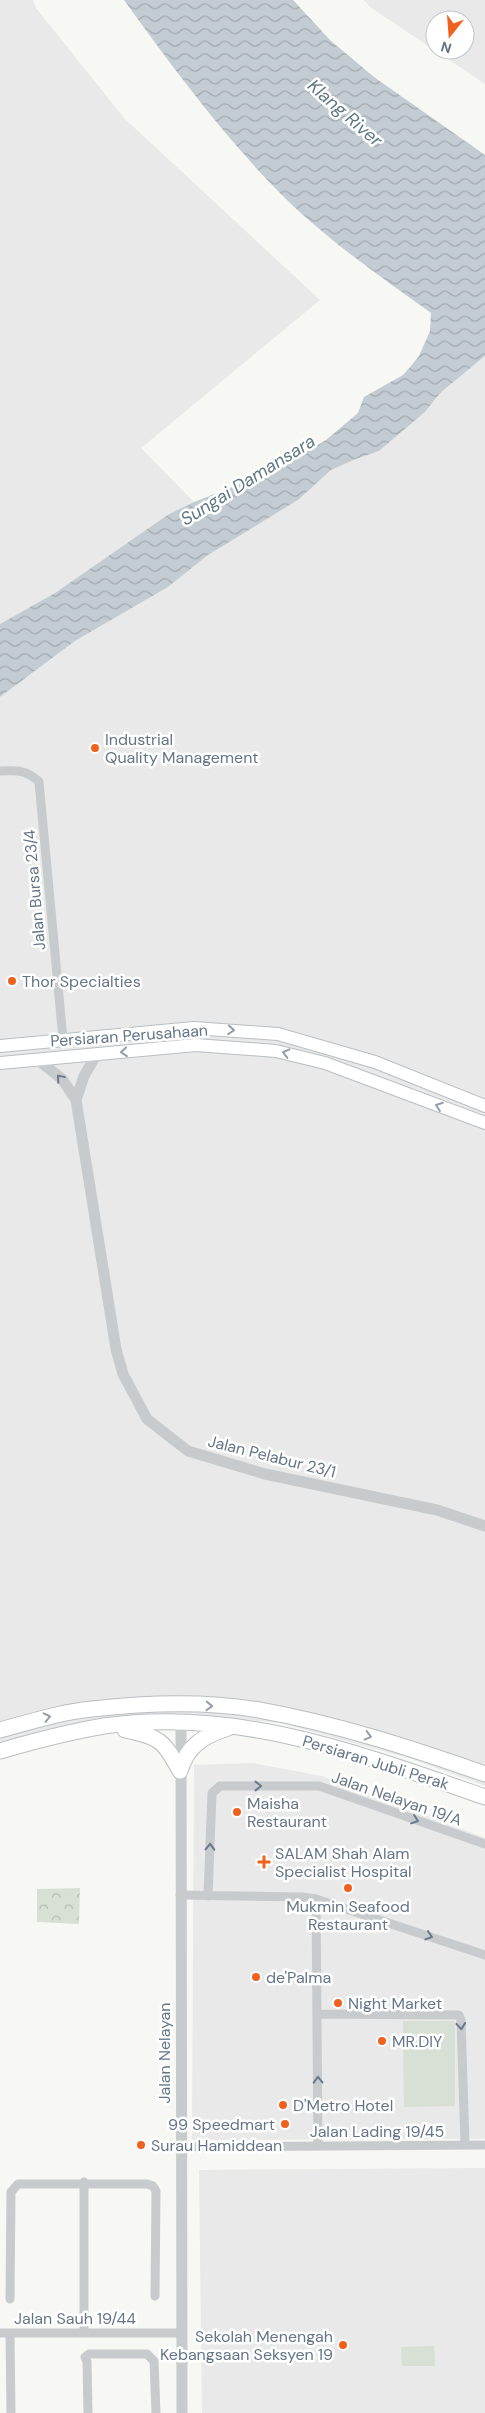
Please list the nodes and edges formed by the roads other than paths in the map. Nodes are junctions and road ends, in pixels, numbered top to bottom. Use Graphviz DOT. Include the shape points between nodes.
graph roads {
  1 [pos="0,771"];
  2 [pos="63,1039"];
  3 [pos="0,1046"];
  4 [pos="97,1054"];
  5 [pos="38,1060"];
  6 [pos="0,1064"];
  7 [pos="76,1100"];
  8 [pos="485,1106"];
  9 [pos="485,1122"];
  10 [pos="485,1526"];
  11 [pos="157,1705"];
  12 [pos="180,1722"];
  13 [pos="104,1726"];
  14 [pos="236,1726"];
  15 [pos="0,1730"];
  16 [pos="0,1751"];
  17 [pos="180,1772"];
  18 [pos="485,1774"];
  19 [pos="485,1797"];
  20 [pos="485,1844"];
  21 [pos="180,1895"];
  22 [pos="208,1896"];
  23 [pos="316,1899"];
  24 [pos="485,1955"];
  25 [pos="317,2014"];
  26 [pos="466,2145"];
  27 [pos="485,2145"];
  28 [pos="318,2146"];
  29 [pos="180,2147"];
  30 [pos="84,2182"];
  31 [pos="155,2296"];
  32 [pos="10,2299"];
  33 [pos="0,2332"];
  34 [pos="10,2332"];
  35 [pos="84,2332"];
  36 [pos="180,2333"];
  37 [pos="11,2413"];
  38 [pos="88,2413"];
  39 [pos="156,2413"];
  40 [pos="182,2413"];
  1 -- 2 [label="street, Jalan Bursa 23/4" via="30,773 40,782"];
  2 -- 3 [label="main road, Persiaran Perusahaan"];
  2 -- 8 [label="main road, Persiaran Perusahaan, one-way" via="194,1028 278,1034 375,1062"];
  4 -- 5 [label="main road, Persiaran Perusahaan"];
  4 -- 7 [label="street, Jalan Pelabur 23/1" via="84,1076"];
  9 -- 4 [label="main road, Persiaran Perusahaan, one-way" via="325,1063 276,1051 196,1045"];
  5 -- 6 [label="main road, Persiaran Perusahaan"];
  7 -- 5 [label="street, Jalan Pelabur 23/1, one-way" via="62,1080"];
  7 -- 10 [label="street, Jalan Pelabur 23/1" via="116,1349 123,1374 146,1419 188,1451 219,1462 437,1510"];
  11 -- 12 [label="main road" via="172,1710"];
  15 -- 11 [label="main road, Persiaran Jubli Perak, one-way" via="92,1709"];
  11 -- 18 [label="main road, Persiaran Jubli Perak, one-way" via="213,1706 292,1717 397,1743"];
  12 -- 13 [label="main road, Persiaran Jubli Perak"];
  12 -- 14 [label="main road, Persiaran Jubli Perak"];
  12 -- 17 [label="street, Jalan Nelayan"];
  13 -- 16 [label="main road, Persiaran Jubli Perak"];
  13 -- 17 [label="main road" via="158,1740 169,1750"];
  14 -- 17 [label="main road" via="198,1741 184,1759"];
  14 -- 19 [label="main road, Persiaran Jubli Perak" via="325,1744"];
  17 -- 21 [label="street, Jalan Nelayan"];
  22 -- 20 [label="street, Jalan Nelayan 19/A, one-way" via="212,1793 220,1786 319,1786"];
  21 -- 22 [label="street"];
  21 -- 29 [label="street, Jalan Nelayan"];
  22 -- 23 [label="street"];
  23 -- 24 [label="street, one-way"];
  23 -- 25 [label="street"];
  25 -- 26 [label="street, one-way" via="459,2015"];
  28 -- 25 [label="street, one-way"];
  26 -- 27 [label="street, Jalan Lading 19/45"];
  26 -- 28 [label="street, Jalan Lading 19/45"];
  28 -- 29 [label="street, Jalan Lading 19/45"];
  29 -- 36 [label="street, Jalan Nelayan"];
  30 -- 31 [label="street" via="153,2186 156,2191"];
  30 -- 32 [label="street" via="18,2184 11,2192"];
  30 -- 35 [label="street"];
  33 -- 34 [label="street, Jalan Sauh 19/44"];
  34 -- 35 [label="street, Jalan Sauh 19/44"];
  34 -- 37 [label="street"];
  35 -- 36 [label="street, Jalan Sauh 19/44"];
  36 -- 40 [label="street, Jalan Nelayan"];
  38 -- 39 [label="street" via="88,2362 85,2357 89,2354 148,2354 154,2361"];
}
